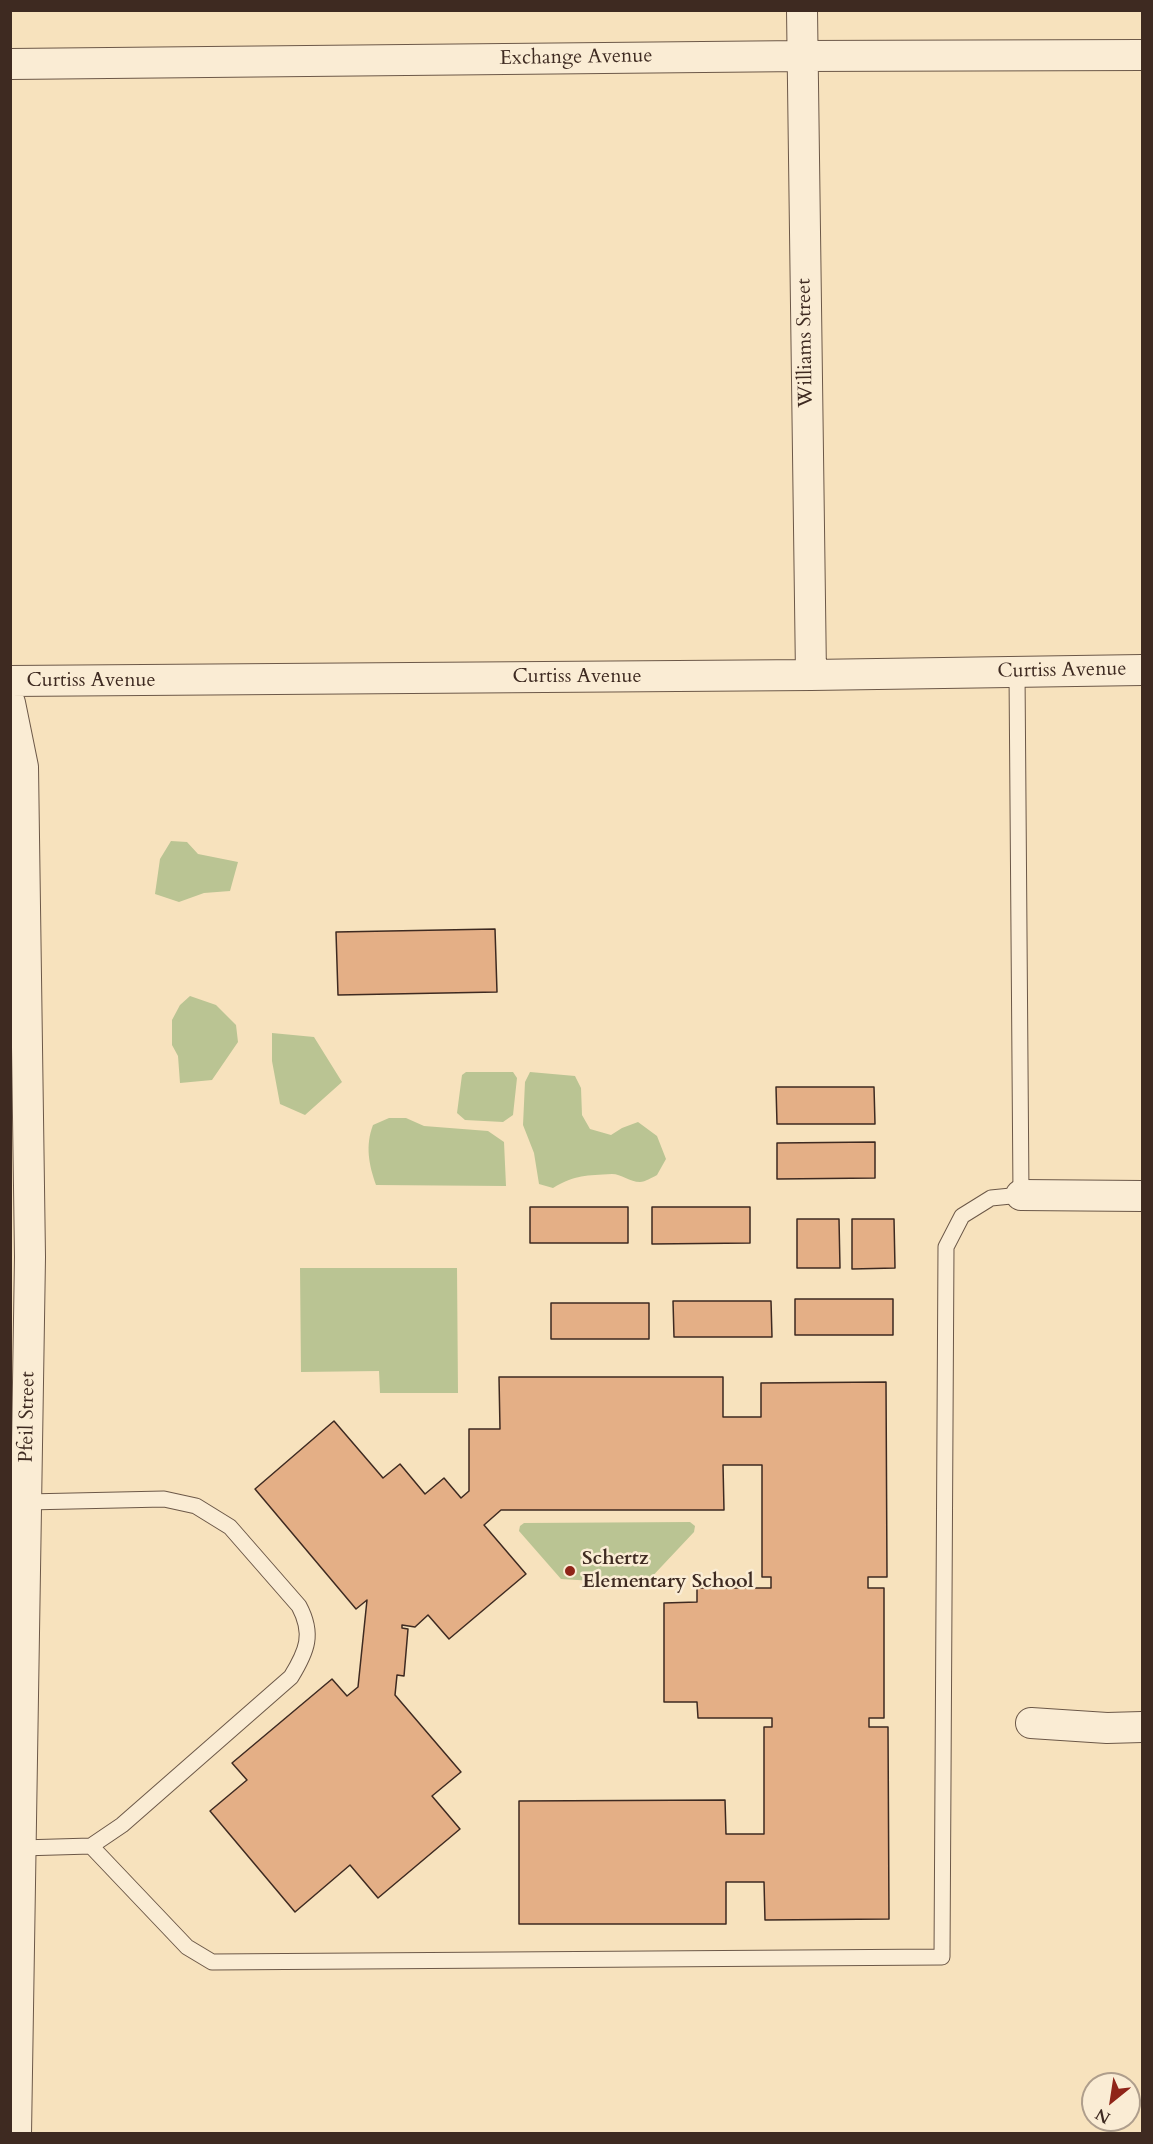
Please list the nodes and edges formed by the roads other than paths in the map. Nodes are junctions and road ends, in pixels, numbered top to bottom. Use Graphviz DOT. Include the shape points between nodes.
graph roads {
  1 [pos="802,10"];
  2 [pos="1143,55"];
  3 [pos="802,56"];
  4 [pos="10,64"];
  5 [pos="1143,670"];
  6 [pos="1017,672"];
  7 [pos="811,675"];
  8 [pos="10,681"];
  9 [pos="10,703"];
  10 [pos="1021,1195"];
  11 [pos="1143,1196"];
  12 [pos="27,1502"];
  13 [pos="1031,1723"];
  14 [pos="1143,1727"];
  15 [pos="91,1846"];
  16 [pos="21,1848"];
  17 [pos="16,2133"];
  1 -- 3 [label="street, Williams Street"];
  2 -- 3 [label="street, Exchange Avenue"];
  3 -- 4 [label="street, Exchange Avenue"];
  3 -- 7 [label="street, Williams Street"];
  5 -- 6 [label="street, Curtiss Avenue"];
  6 -- 7 [label="street, Curtiss Avenue"];
  6 -- 10 [label="lane"];
  7 -- 8 [label="street, Curtiss Avenue"];
  9 -- 12 [label="street, Pfeil Street" via="23,767 30,1257"];
  10 -- 11 [label="street"];
  10 -- 15 [label="lane" via="991,1198 962,1216 946,1247 942,1957 212,1962 187,1947"];
  12 -- 15 [label="lane" via="164,1499 196,1506 230,1527 306,1619 308,1637 303,1657 291,1677 122,1825"];
  12 -- 16 [label="street, Pfeil Street"];
  13 -- 14 [label="street"];
  15 -- 16 [label="lane"];
  16 -- 17 [label="street, Pfeil Street"];
}
